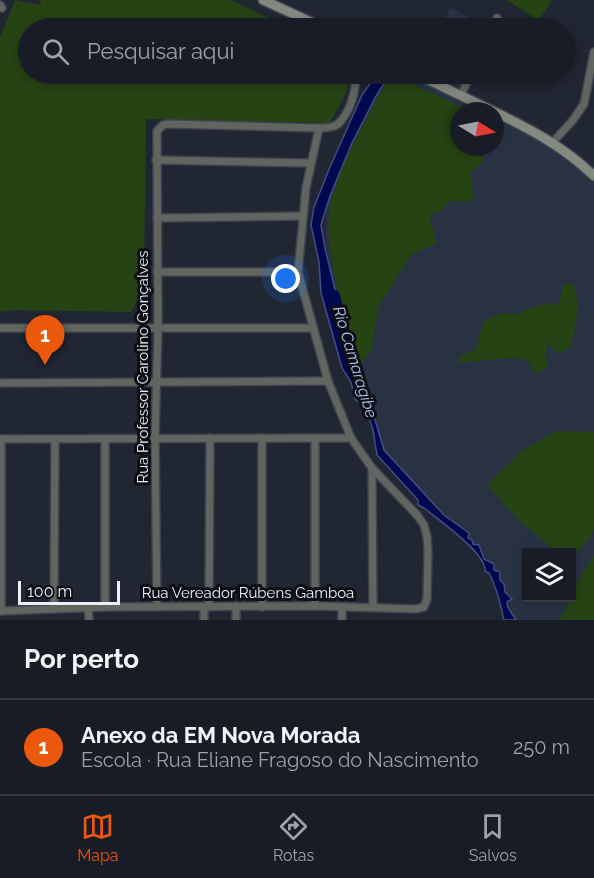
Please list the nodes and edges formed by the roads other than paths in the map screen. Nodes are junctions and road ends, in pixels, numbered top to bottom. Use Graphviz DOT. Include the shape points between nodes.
graph roads {
  1 [pos="262,0"];
  2 [pos="302,18"];
  3 [pos="594,52"];
  4 [pos="356,84"];
  5 [pos="437,84"];
  6 [pos="466,84"];
  7 [pos="460,95"];
  8 [pos="474,102"];
  9 [pos="504,117"];
  10 [pos="319,128"];
  11 [pos="553,142"];
  12 [pos="156,160"];
  13 [pos="312,163"];
  14 [pos="594,176"];
  15 [pos="302,216"];
  16 [pos="157,218"];
  17 [pos="157,272"];
  18 [pos="298,272"];
  19 [pos="0,328"];
  20 [pos="313,328"];
  21 [pos="158,329"];
  22 [pos="328,381"];
  23 [pos="156,382"];
  24 [pos="0,383"];
  25 [pos="155,437"];
  26 [pos="210,438"];
  27 [pos="262,438"];
  28 [pos="315,438"];
  29 [pos="351,438"];
  30 [pos="0,439"];
  31 [pos="55,439"];
  32 [pos="105,439"];
  33 [pos="372,468"];
  34 [pos="236,606"];
  35 [pos="262,606"];
  36 [pos="315,606"];
  37 [pos="105,607"];
  38 [pos="157,607"];
  39 [pos="207,607"];
  40 [pos="342,607"];
  41 [pos="373,607"];
  42 [pos="88,608"];
  43 [pos="54,609"];
  44 [pos="12,610"];
  45 [pos="0,611"];
  46 [pos="11,620"];
  47 [pos="88,620"];
  48 [pos="204,620"];
  49 [pos="236,620"];
  50 [pos="342,620"];
  1 -- 2 [label="main road"];
  3 -- 11 [label="street" via="584,104"];
  4 -- 10 [label="street" via="347,112 338,124"];
  5 -- 7 [label="main road"];
  6 -- 7 [label="street"];
  7 -- 8 [label="main road"];
  9 -- 11 [label="main road"];
  10 -- 12 [label="street, Rua Professor Carolino Gonçalves" via="168,124 159,128 156,136"];
  10 -- 13 [label="street"];
  11 -- 14 [label="main road"];
  12 -- 13 [label="street"];
  12 -- 16 [label="street, Rua Professor Carolino Gonçalves"];
  13 -- 15 [label="street"];
  15 -- 16 [label="street"];
  15 -- 18 [label="street"];
  16 -- 17 [label="street, Rua Professor Carolino Gonçalves"];
  17 -- 18 [label="street"];
  17 -- 21 [label="street, Rua Professor Carolino Gonçalves"];
  18 -- 20 [label="street"];
  19 -- 21 [label="street"];
  20 -- 21 [label="street"];
  20 -- 22 [label="street"];
  21 -- 23 [label="street, Rua Professor Carolino Gonçalves"];
  22 -- 23 [label="street"];
  22 -- 29 [label="street"];
  23 -- 24 [label="street"];
  23 -- 25 [label="street, Rua Professor Carolino Gonçalves"];
  25 -- 26 [label="street"];
  25 -- 32 [label="street"];
  25 -- 38 [label="street, Rua Professor Carolino Gonçalves"];
  26 -- 27 [label="street"];
  26 -- 39 [label="street"];
  27 -- 28 [label="street"];
  27 -- 35 [label="street"];
  28 -- 29 [label="street"];
  28 -- 36 [label="street"];
  29 -- 33 [label="street"];
  30 -- 31 [label="street"];
  30 -- 45 [label="street"];
  31 -- 32 [label="street"];
  31 -- 43 [label="street"];
  32 -- 37 [label="street"];
  33 -- 41 [label="street"];
  33 -- 41 [label="street, Rua Vereador Rúbens Gamboa" via="424,525 428,550 427,599 423,606"];
  34 -- 35 [label="street, Rua Vereador Rúbens Gamboa"];
  34 -- 39 [label="street, Rua Vereador Rúbens Gamboa"];
  34 -- 49 [label="street"];
  35 -- 36 [label="street, Rua Vereador Rúbens Gamboa"];
  36 -- 40 [label="street, Rua Vereador Rúbens Gamboa"];
  37 -- 38 [label="street, Rua Vereador Rúbens Gamboa"];
  37 -- 42 [label="street, Rua Vereador Rúbens Gamboa"];
  38 -- 39 [label="street, Rua Vereador Rúbens Gamboa"];
  39 -- 48 [label="street"];
  40 -- 41 [label="street, Rua Vereador Rúbens Gamboa"];
  40 -- 50 [label="street"];
  42 -- 43 [label="street, Rua Vereador Rúbens Gamboa"];
  42 -- 47 [label="street"];
  43 -- 44 [label="street, Rua Vereador Rúbens Gamboa"];
  44 -- 45 [label="street, Rua Vereador Rúbens Gamboa"];
  44 -- 46 [label="street"];
}
